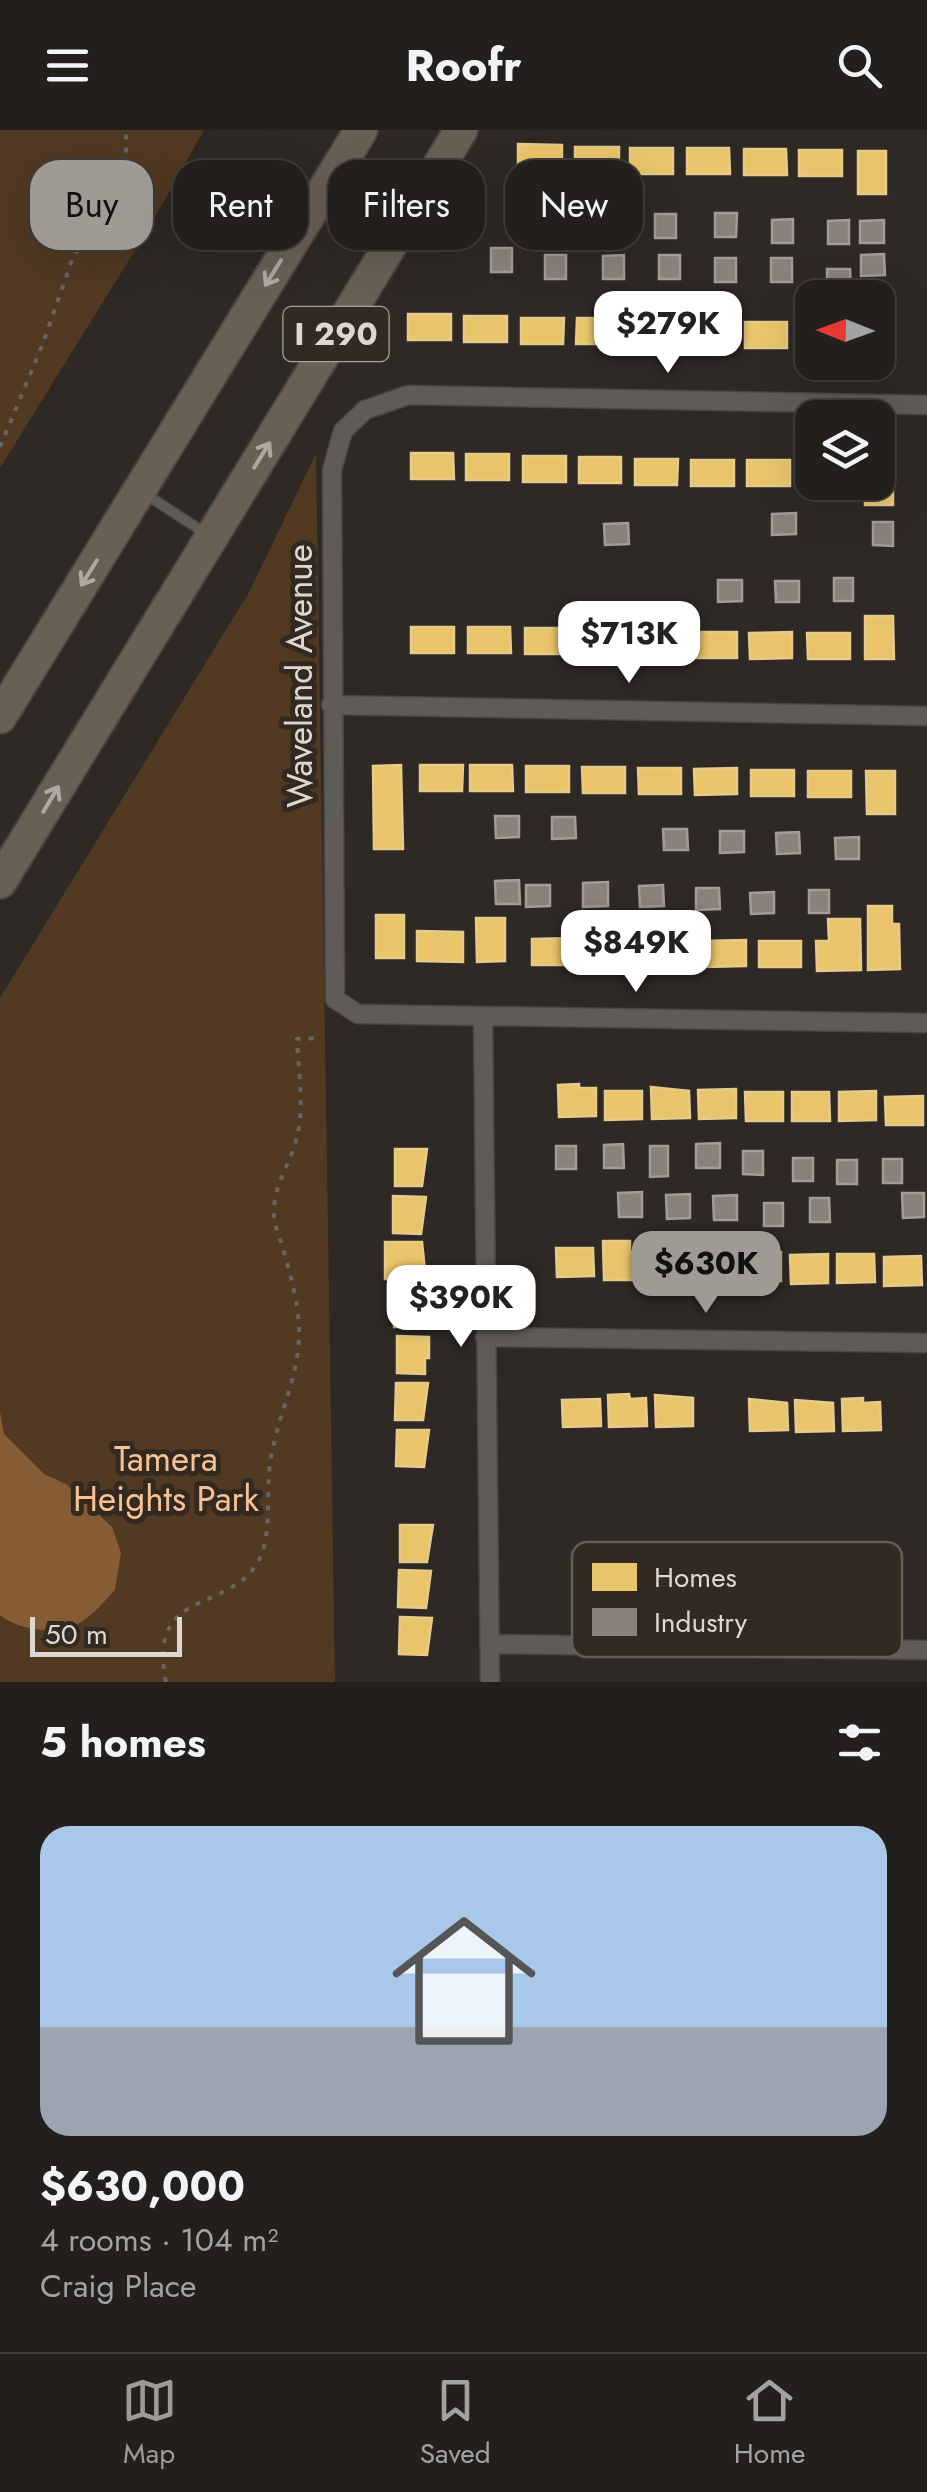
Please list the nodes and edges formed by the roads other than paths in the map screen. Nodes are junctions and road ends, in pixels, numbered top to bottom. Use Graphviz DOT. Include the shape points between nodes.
graph roads {
  1 [pos="361,130"];
  2 [pos="461,130"];
  3 [pos="927,405"];
  4 [pos="140,490"];
  5 [pos="211,538"];
  6 [pos="331,704"];
  7 [pos="927,716"];
  8 [pos="0,718"];
  9 [pos="0,882"];
  10 [pos="484,1017"];
  11 [pos="927,1024"];
  12 [pos="485,1337"];
  13 [pos="927,1343"];
  14 [pos="489,1644"];
  15 [pos="572,1645"];
  16 [pos="902,1650"];
  17 [pos="927,1650"];
  18 [pos="490,1682"];
  1 -- 4 [label="highway, I 290, one-way"];
  5 -- 2 [label="highway, I 290, one-way"];
  3 -- 6 [label="street, Waveland Avenue" via="408,394 364,410 343,431 332,470"];
  4 -- 5 [label="lane"];
  4 -- 8 [label="highway, I 290, one-way"];
  9 -- 5 [label="highway, I 290, one-way"];
  6 -- 7 [label="street"];
  6 -- 10 [label="street, Waveland Avenue" via="336,999 358,1014"];
  10 -- 11 [label="street"];
  10 -- 12 [label="street"];
  12 -- 13 [label="street"];
  12 -- 14 [label="street"];
  14 -- 15 [label="street"];
  14 -- 18 [label="street"];
  16 -- 17 [label="street"];
}
